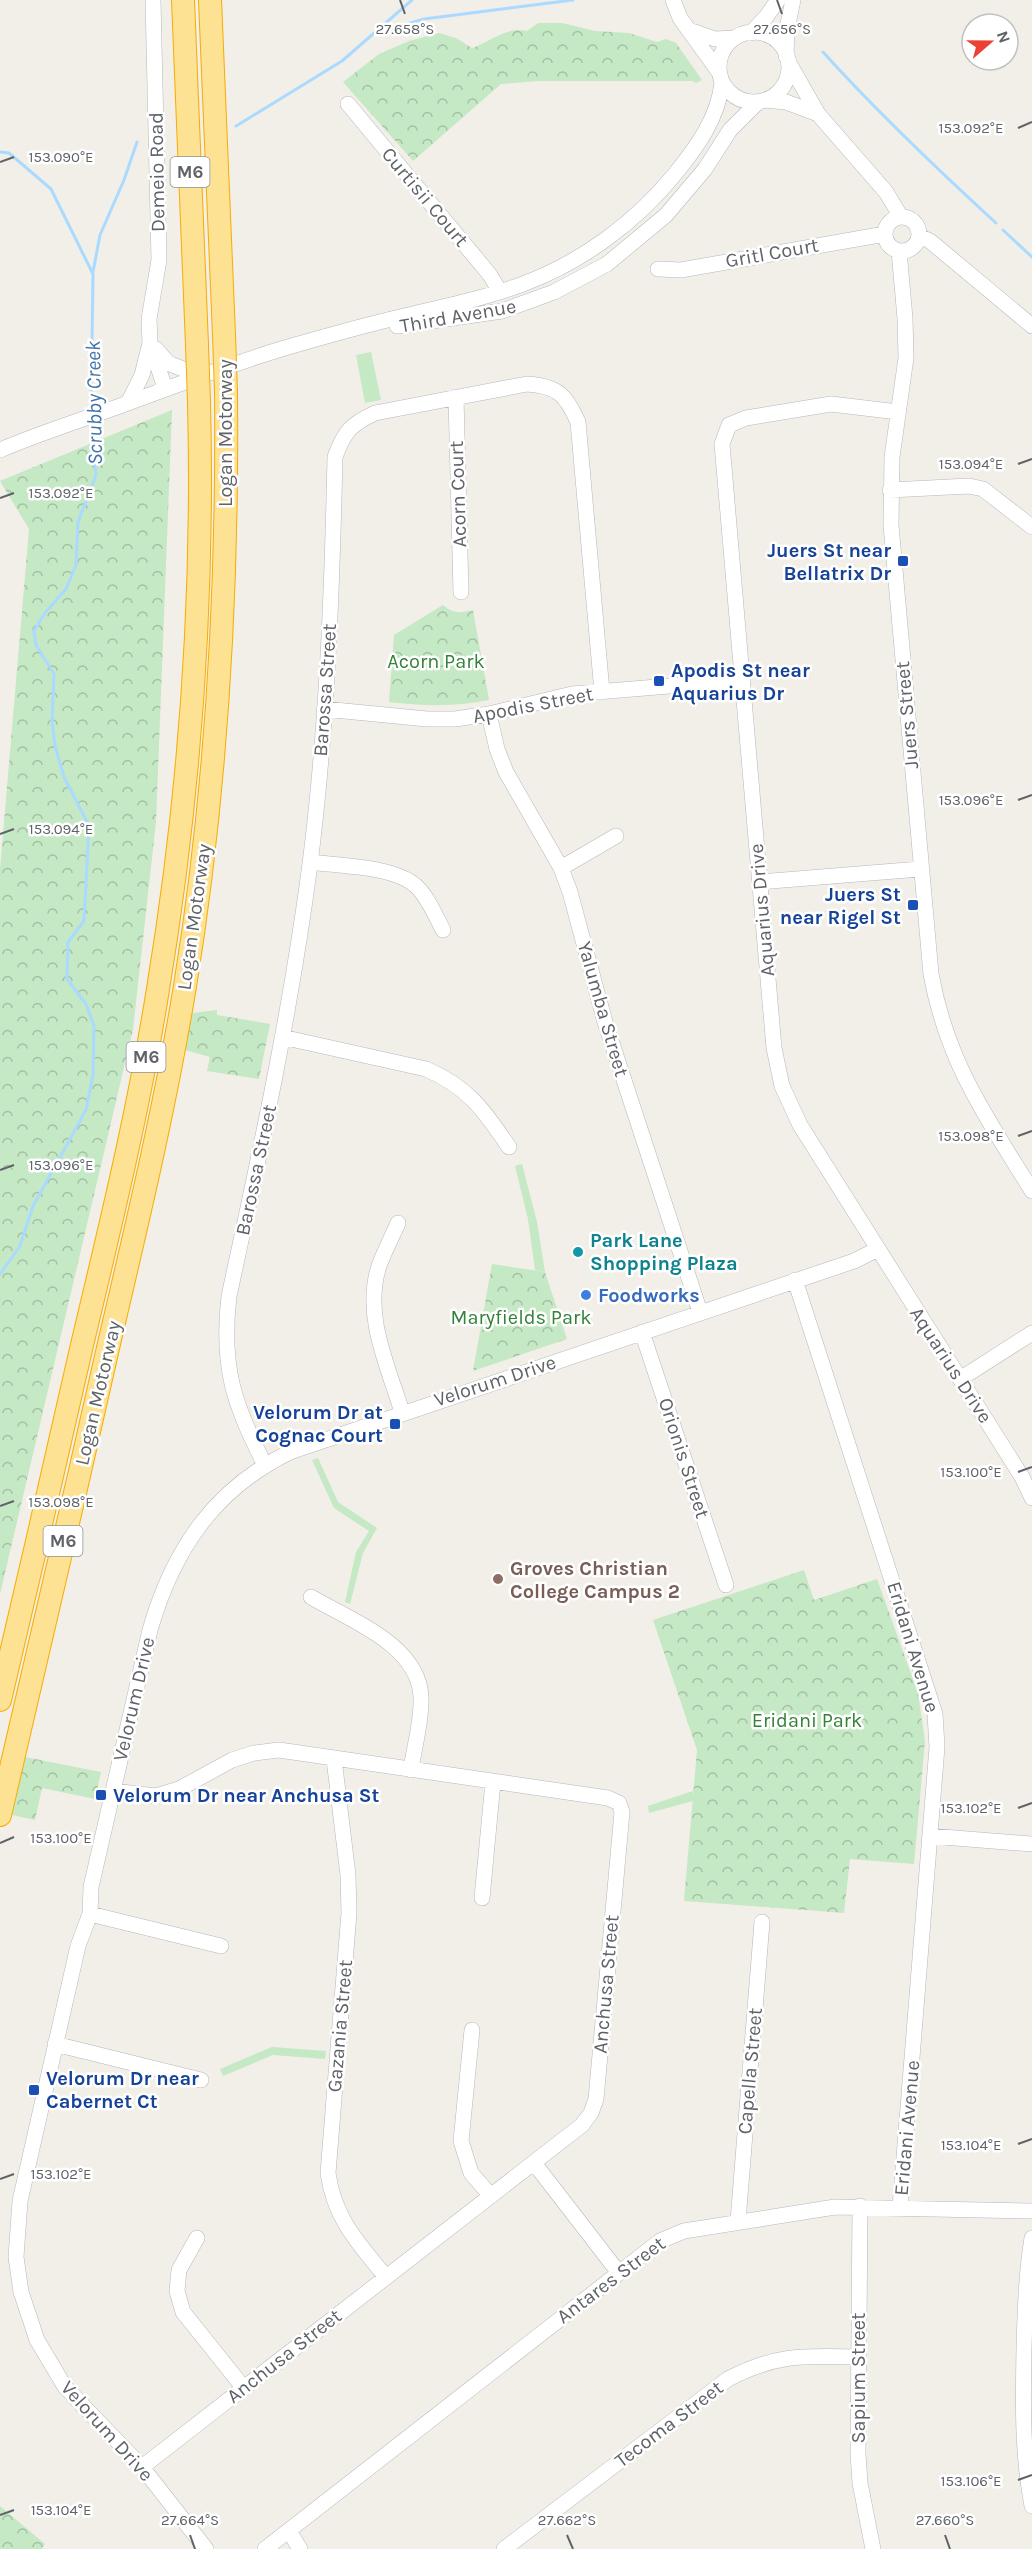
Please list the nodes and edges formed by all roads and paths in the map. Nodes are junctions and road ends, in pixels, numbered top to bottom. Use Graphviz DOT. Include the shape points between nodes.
graph roads {
  1 [pos="153,0"];
  2 [pos="183,0"];
  3 [pos="210,0"];
  4 [pos="673,0"];
  5 [pos="778,0"];
  6 [pos="793,0"];
  7 [pos="689,30"];
  8 [pos="751,33"];
  9 [pos="735,38"];
  10 [pos="787,59"];
  11 [pos="721,77"];
  12 [pos="762,101"];
  13 [pos="348,104"];
  14 [pos="818,114"];
  15 [pos="901,218"];
  16 [pos="885,234"];
  17 [pos="919,237"];
  18 [pos="899,251"];
  19 [pos="658,269"];
  20 [pos="500,292"];
  21 [pos="1032,326"];
  22 [pos="329,336"];
  23 [pos="150,343"];
  24 [pos="198,375"];
  25 [pos="165,388"];
  26 [pos="456,397"];
  27 [pos="128,404"];
  28 [pos="898,412"];
  29 [pos="0,450"];
  30 [pos="890,490"];
  31 [pos="1032,527"];
  32 [pos="461,592"];
  33 [pos="742,680"];
  34 [pos="602,692"];
  35 [pos="324,709"];
  36 [pos="489,714"];
  37 [pos="616,836"];
  38 [pos="310,862"];
  39 [pos="561,868"];
  40 [pos="920,869"];
  41 [pos="760,882"];
  42 [pos="443,930"];
  43 [pos="282,1037"];
  44 [pos="508,1147"];
  45 [pos="1032,1191"];
  46 [pos="398,1223"];
  47 [pos="878,1249"];
  48 [pos="795,1280"];
  49 [pos="700,1312"];
  50 [pos="642,1332"];
  51 [pos="1032,1333"];
  52 [pos="960,1379"];
  53 [pos="402,1412"];
  54 [pos="266,1465"];
  55 [pos="1032,1498"];
  56 [pos="726,1585"];
  57 [pos="311,1597"];
  58 [pos="0,1700"];
  59 [pos="334,1759"];
  60 [pos="411,1770"];
  61 [pos="493,1782"];
  62 [pos="113,1791"];
  63 [pos="0,1815"];
  64 [pos="930,1836"];
  65 [pos="1032,1844"];
  66 [pos="482,1898"];
  67 [pos="90,1914"];
  68 [pos="762,1922"];
  69 [pos="221,1946"];
  70 [pos="472,2030"];
  71 [pos="55,2044"];
  72 [pos="201,2080"];
  73 [pos="534,2163"];
  74 [pos="491,2196"];
  75 [pos="860,2206"];
  76 [pos="900,2207"];
  77 [pos="1032,2211"];
  78 [pos="738,2221"];
  79 [pos="197,2238"];
  80 [pos="1032,2238"];
  81 [pos="619,2273"];
  82 [pos="386,2277"];
  83 [pos="858,2357"];
  84 [pos="243,2387"];
  85 [pos="142,2467"];
  86 [pos="1032,2506"];
  87 [pos="289,2531"];
  88 [pos="206,2549"];
  89 [pos="265,2549"];
  90 [pos="300,2549"];
  91 [pos="504,2549"];
  92 [pos="873,2549"];
  1 -- 23 [label="street, Demeio Road" via="159,260 149,319"];
  2 -- 58 [label="highway, Logan Motorway / M6, bridge" via="200,402 196,638 183,801 168,925 122,1174"];
  3 -- 63 [label="highway, Logan Motorway / M6, bridge" via="227,477 221,656 207,823 185,986 156,1140"];
  4 -- 7 [label="street"];
  5 -- 8 [label="street"];
  6 -- 10 [label="street" via="787,29"];
  7 -- 9 [label="street" via="715,39"];
  7 -- 11 [label="street"];
  8 -- 9 [label="street"];
  8 -- 10 [label="street" via="770,36"];
  9 -- 11 [label="street" via="722,51"];
  10 -- 12 [label="street" via="785,84 778,93"];
  10 -- 14 [label="street"];
  11 -- 12 [label="street" via="736,98"];
  11 -- 20 [label="street, Third Avenue" via="714,116 691,155 654,199 598,246"];
  12 -- 14 [label="street" via="786,102"];
  12 -- 22 [label="street, Third Avenue" via="730,130 705,169 666,215 607,264 554,292 502,311"];
  13 -- 20 [label="street, Curtisii Court"];
  14 -- 15 [label="street" via="886,192"];
  15 -- 16 [label="street" via="891,221"];
  15 -- 17 [label="street" via="914,222"];
  16 -- 18 [label="street" via="889,245"];
  16 -- 19 [label="street, Gritl Court" via="681,270"];
  17 -- 18 [label="street" via="914,246"];
  17 -- 21 [label="street" via="930,241"];
  18 -- 28 [label="street, Juers Street" via="906,358"];
  20 -- 22 [label="street, Third Avenue"];
  22 -- 24 [label="street, Third Avenue"];
  23 -- 24 [label="street" via="168,363"];
  23 -- 25 [label="street, Demeio Road"];
  23 -- 27 [label="street, Demeio Road" via="142,375"];
  24 -- 25 [label="street, Third Avenue"];
  25 -- 27 [label="street, Third Avenue"];
  26 -- 32 [label="street, Acorn Court"];
  26 -- 34 [label="street, Barossa Street" via="527,384 546,385 561,394 579,422"];
  26 -- 35 [label="street, Barossa Street" via="375,413 355,422 342,440 335,457"];
  27 -- 29 [label="street, Third Avenue"];
  28 -- 30 [label="street, Juers Street"];
  28 -- 33 [label="street, Aquarius Drive" via="822,405 746,418 725,431 722,453"];
  30 -- 31 [label="street" via="969,486 983,489"];
  30 -- 40 [label="street, Juers Street"];
  33 -- 34 [label="street, Apodis Street"];
  33 -- 41 [label="street, Aquarius Drive"];
  34 -- 36 [label="street, Apodis Street" via="556,697"];
  35 -- 36 [label="street, Apodis Street" via="455,719"];
  35 -- 38 [label="street, Barossa Street"];
  36 -- 39 [label="street, Yalumba Street" via="506,772"];
  37 -- 39 [label="street"];
  38 -- 42 [label="street" via="392,873 415,885"];
  38 -- 43 [label="street, Barossa Street"];
  39 -- 49 [label="street, Yalumba Street" via="608,1032"];
  40 -- 41 [label="street"];
  40 -- 45 [label="street, Juers Street" via="931,974 948,1042 978,1104"];
  41 -- 47 [label="street, Aquarius Drive" via="774,1048 782,1086 800,1125"];
  43 -- 44 [label="street" via="426,1069 446,1078 480,1105"];
  43 -- 54 [label="street, Barossa Street" via="226,1324 232,1388 245,1425"];
  46 -- 53 [label="street" via="378,1267 373,1305"];
  47 -- 48 [label="street, Velorum Drive"];
  47 -- 52 [label="street, Aquarius Drive"];
  48 -- 49 [label="street, Velorum Drive"];
  48 -- 64 [label="street, Eridani Avenue" via="935,1714 937,1747"];
  49 -- 50 [label="street, Velorum Drive"];
  50 -- 53 [label="street, Velorum Drive"];
  50 -- 56 [label="street, Orionis Street"];
  51 -- 52 [label="street"];
  52 -- 55 [label="street, Aquarius Drive"];
  53 -- 54 [label="street, Velorum Drive" via="308,1444"];
  54 -- 62 [label="street, Velorum Drive" via="215,1506 172,1569 150,1630"];
  57 -- 60 [label="street" via="382,1638 411,1665 419,1680 421,1698"];
  59 -- 60 [label="street, Anchusa Street"];
  59 -- 62 [label="street, Anchusa Street" via="279,1750 254,1753 156,1796"];
  59 -- 82 [label="street, Gazania Street" via="349,1913 328,2173 345,2227"];
  60 -- 61 [label="street, Anchusa Street"];
  61 -- 66 [label="street"];
  61 -- 73 [label="street, Anchusa Street" via="608,1798 619,1803 622,1812 596,2099 582,2125"];
  62 -- 67 [label="street, Velorum Drive"];
  64 -- 65 [label="street"];
  64 -- 76 [label="street, Eridani Avenue"];
  67 -- 69 [label="street"];
  67 -- 71 [label="street, Velorum Drive" via="78,1946"];
  68 -- 78 [label="street, Capella Street"];
  70 -- 74 [label="street" via="461,2141 471,2173"];
  71 -- 72 [label="street"];
  71 -- 85 [label="street, Velorum Drive" via="20,2201 16,2257 21,2292 31,2326 54,2372"];
  73 -- 74 [label="street, Anchusa Street"];
  73 -- 81 [label="street"];
  74 -- 82 [label="street, Anchusa Street"];
  75 -- 76 [label="street, Antares Street"];
  75 -- 78 [label="street, Antares Street"];
  75 -- 83 [label="street, Sapium Street"];
  76 -- 77 [label="street, Antares Street"];
  78 -- 81 [label="street, Antares Street" via="675,2233"];
  79 -- 84 [label="street" via="179,2270 177,2291 183,2312"];
  80 -- 86 [label="street" via="1023,2407"];
  81 -- 87 [label="street, Antares Street"];
  82 -- 84 [label="street, Anchusa Street"];
  83 -- 91 [label="street, Tecoma Street" via="778,2358 728,2379"];
  83 -- 92 [label="street, Sapium Street" via="858,2454"];
  84 -- 85 [label="street, Anchusa Street"];
  85 -- 88 [label="street, Velorum Drive"];
  87 -- 89 [label="street, Antares Street"];
  87 -- 90 [label="street"];
}
